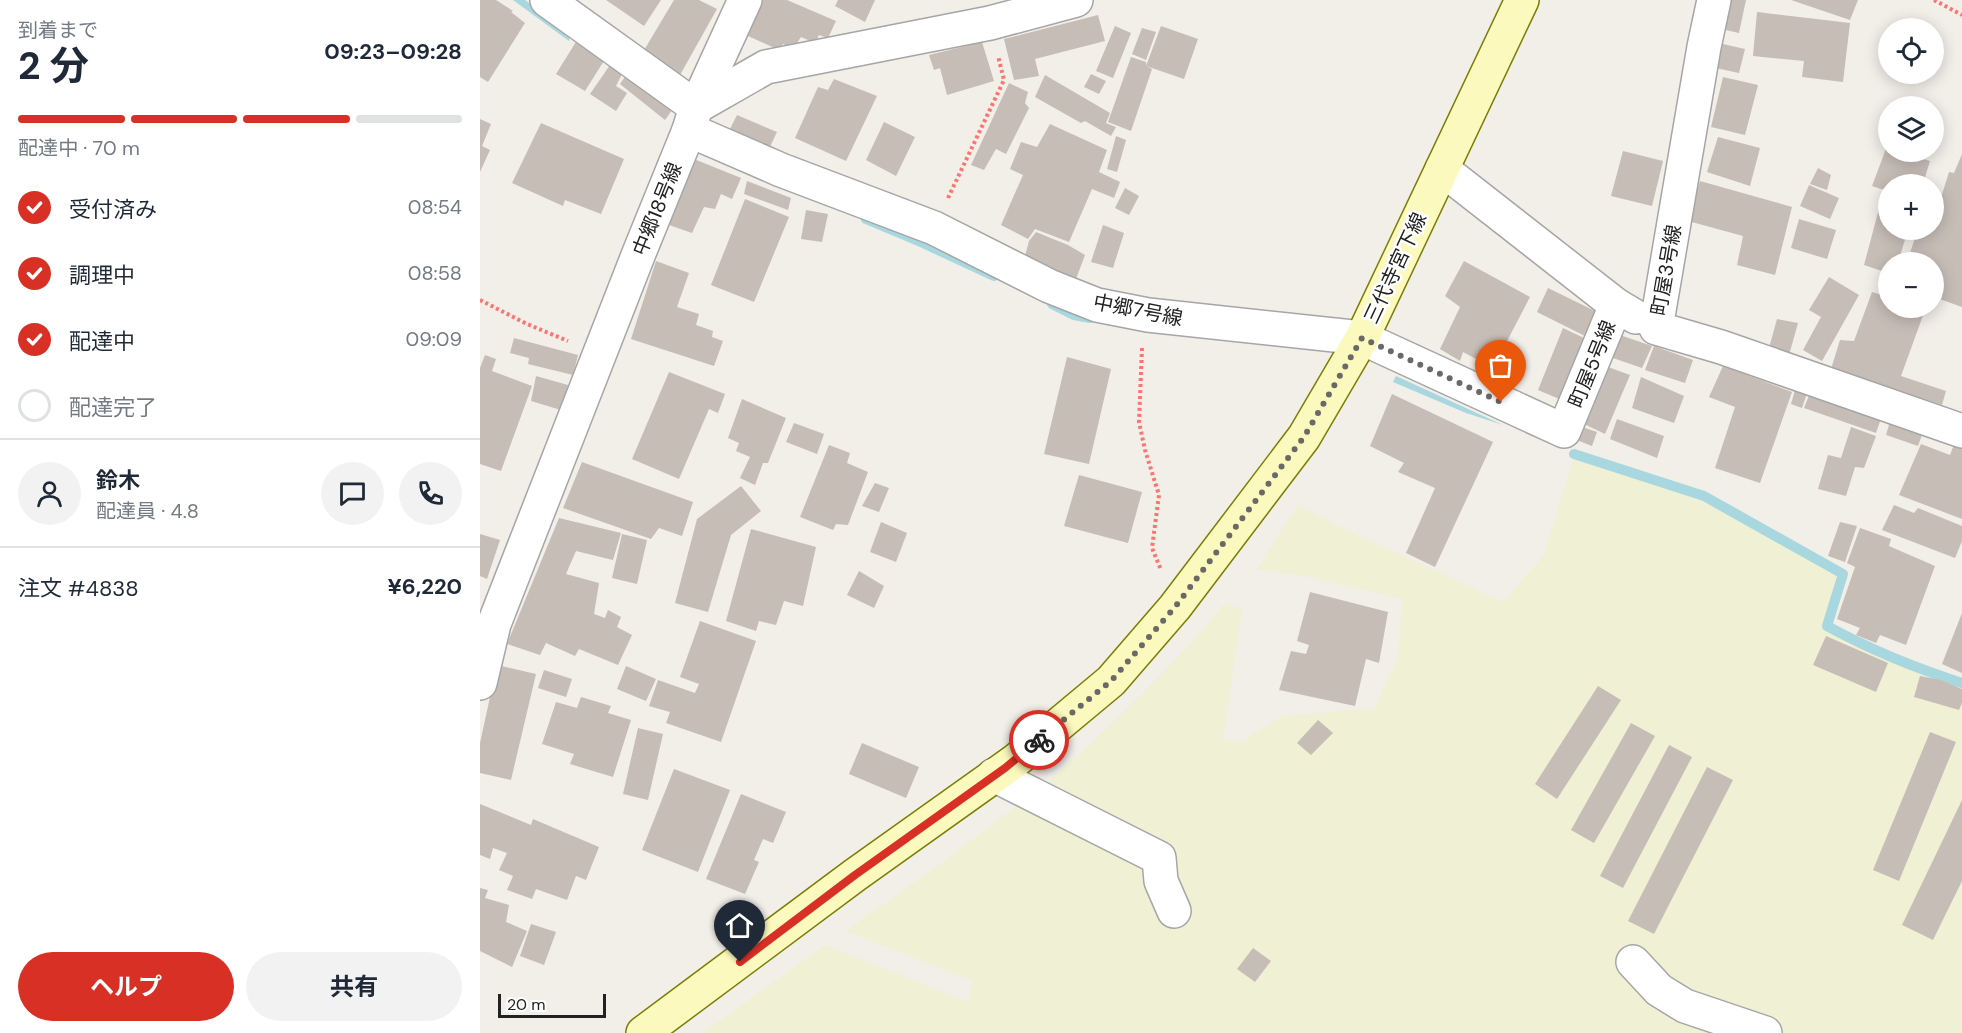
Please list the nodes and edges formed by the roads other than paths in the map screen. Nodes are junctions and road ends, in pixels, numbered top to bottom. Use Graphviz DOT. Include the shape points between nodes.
graph roads {
  1 [pos="547,0"];
  2 [pos="745,0"];
  3 [pos="1076,0"];
  4 [pos="1522,0"];
  5 [pos="1714,0"];
  6 [pos="693,119"];
  7 [pos="1442,169"];
  8 [pos="1616,305"];
  9 [pos="1656,328"];
  10 [pos="1362,338"];
  11 [pos="1962,431"];
  12 [pos="1564,432"];
  13 [pos="480,683"];
  14 [pos="994,775"];
  15 [pos="1174,911"];
  16 [pos="1633,962"];
  17 [pos="643,1033"];
  18 [pos="1765,1033"];
  1 -- 6 [label="street, 中郷7号線"];
  2 -- 6 [label="street, 中郷18号線"];
  3 -- 6 [label="street" via="990,23 766,67"];
  4 -- 7 [label="main road, 三代寺宮下線"];
  5 -- 9 [label="street, 町屋3号線"];
  6 -- 10 [label="street, 中郷7号線" via="781,170 934,228 1049,286 1097,305 1148,315"];
  6 -- 13 [label="street, 中郷18号線" via="494,624"];
  7 -- 8 [label="street"];
  7 -- 10 [label="main road, 三代寺宮下線"];
  8 -- 9 [label="street, 町屋5号線"];
  8 -- 12 [label="street, 町屋5号線"];
  9 -- 11 [label="street, 町屋3号線"];
  10 -- 12 [label="street, 中郷7号線"];
  10 -- 14 [label="main road, 三代寺宮下線" via="1304,437 1175,607 1111,681"];
  14 -- 15 [label="street" via="1159,858 1161,882"];
  14 -- 17 [label="main road, 三代寺宮下線"];
  16 -- 18 [label="street" via="1659,990 1685,1006"];
}
